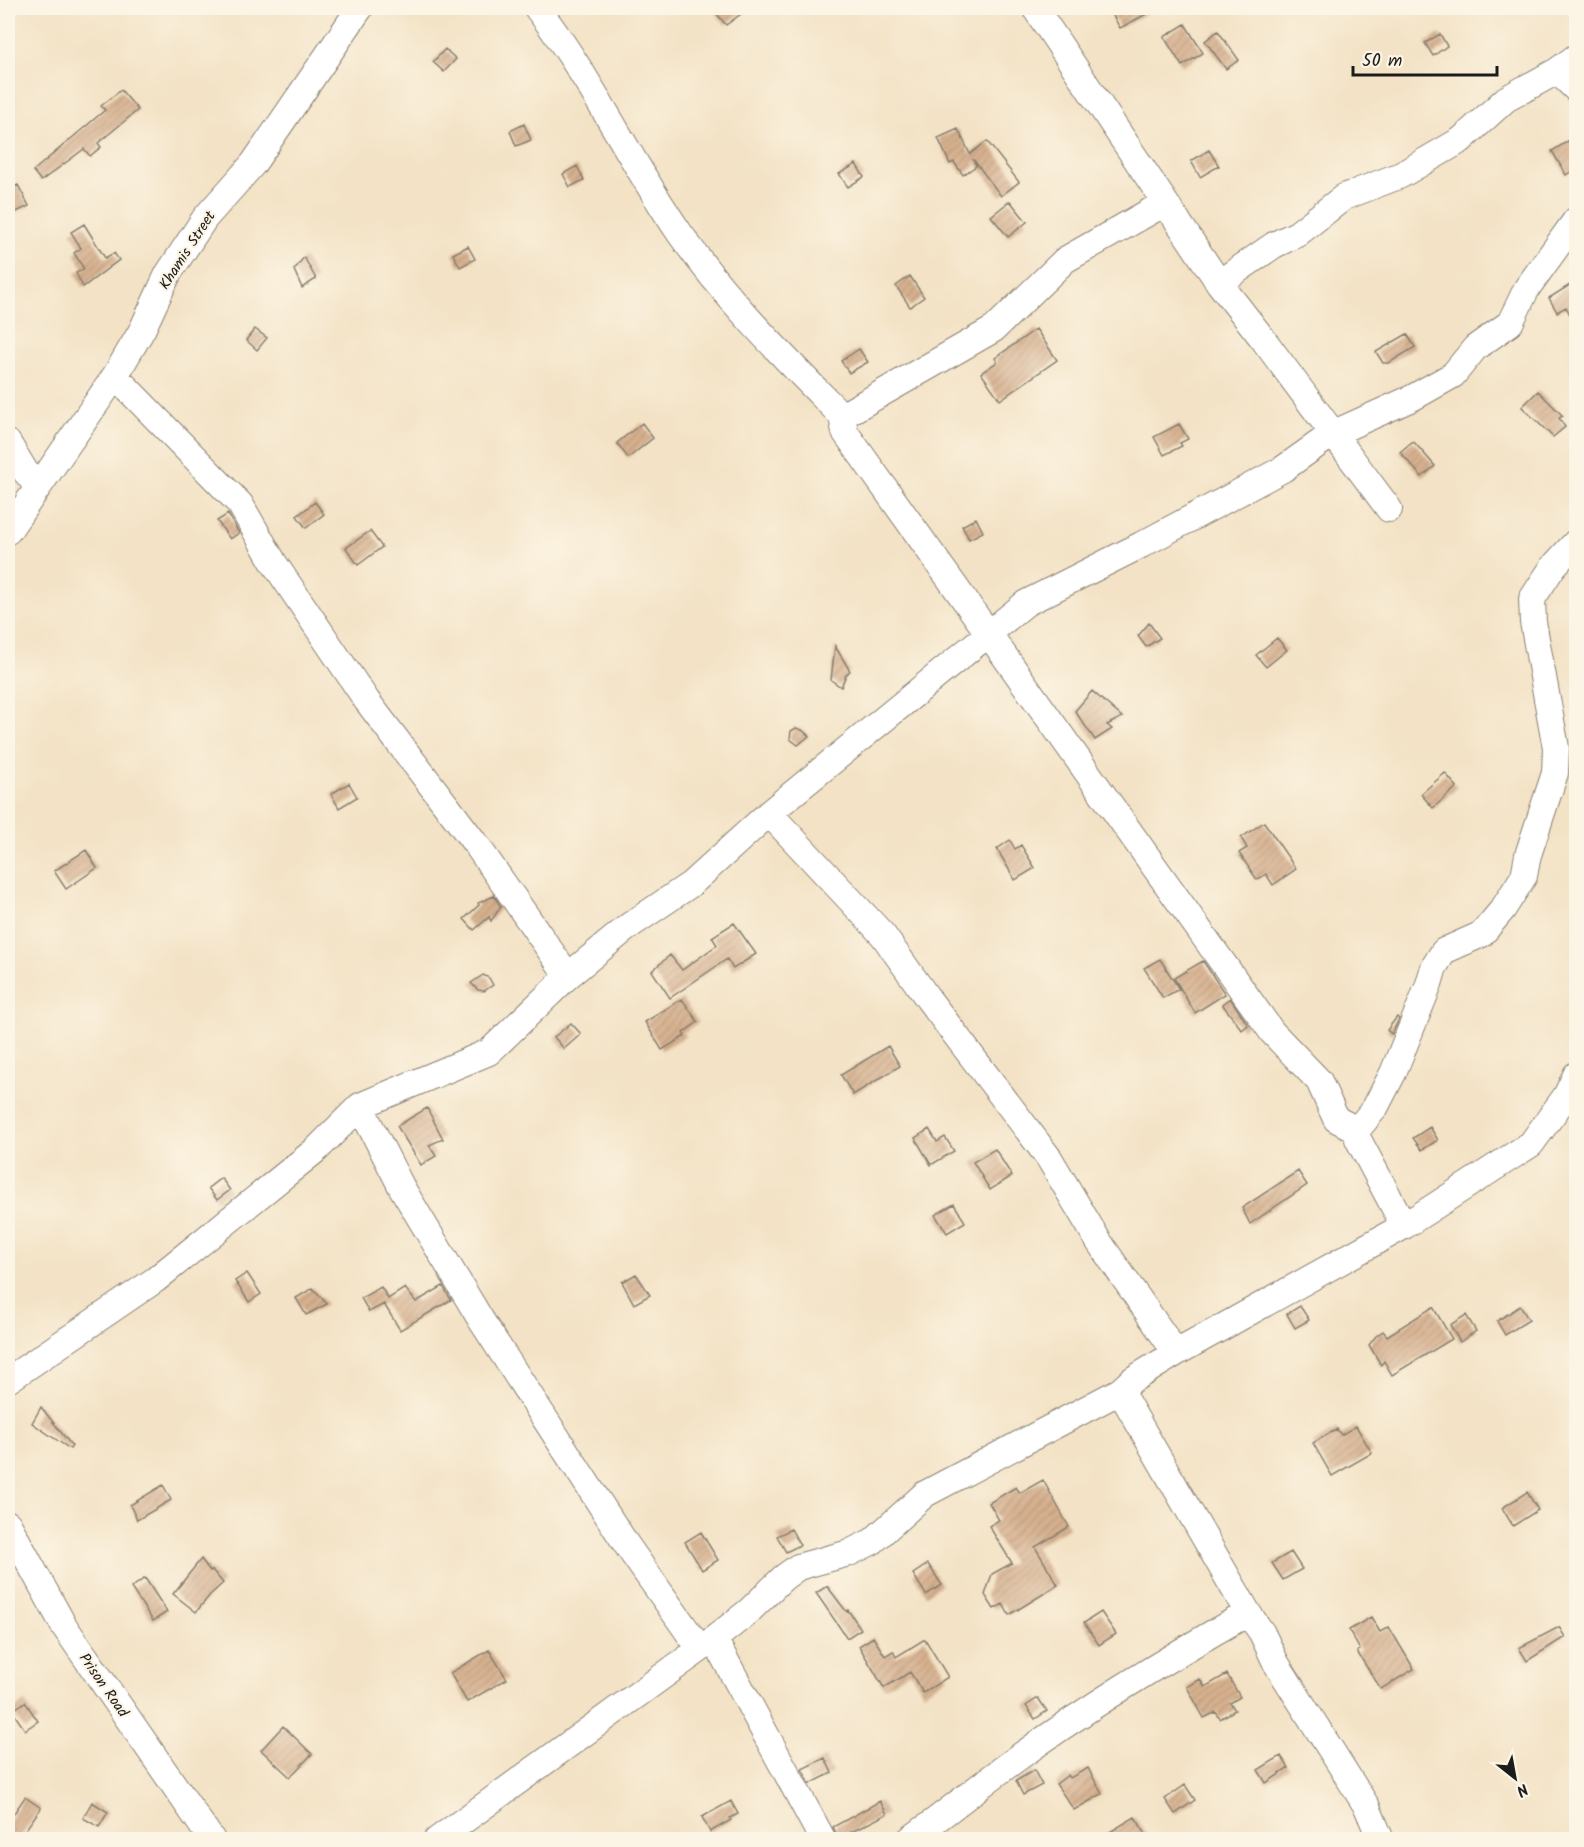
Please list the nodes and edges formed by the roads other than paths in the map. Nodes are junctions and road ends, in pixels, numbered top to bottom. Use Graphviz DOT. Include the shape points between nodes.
graph roads {
  1 [pos="360,8"];
  2 [pos="1035,8"];
  3 [pos="545,11"];
  4 [pos="1567,64"];
  5 [pos="1576,89"];
  6 [pos="1165,203"];
  7 [pos="1576,220"];
  8 [pos="1219,283"];
  9 [pos="115,376"];
  10 [pos="842,416"];
  11 [pos="1332,434"];
  12 [pos="8,443"];
  13 [pos="38,487"];
  14 [pos="1389,509"];
  15 [pos="8,531"];
  16 [pos="1576,542"];
  17 [pos="991,634"];
  18 [pos="769,813"];
  19 [pos="568,976"];
  20 [pos="1576,1076"];
  21 [pos="360,1106"];
  22 [pos="1357,1130"];
  23 [pos="1404,1226"];
  24 [pos="1176,1353"];
  25 [pos="8,1380"];
  26 [pos="1120,1390"];
  27 [pos="8,1524"];
  28 [pos="1248,1613"];
  29 [pos="707,1644"];
  30 [pos="212,1839"];
  31 [pos="437,1839"];
  32 [pos="823,1839"];
  33 [pos="909,1839"];
  34 [pos="1381,1839"];
  1 -- 9 [label="street, Khamis Street" via="253,164 199,227 168,274"];
  2 -- 6 [label="street"];
  3 -- 10 [label="street" via="681,236 748,320"];
  4 -- 5 [label="street"];
  4 -- 8 [label="street" via="1506,99 1461,140 1401,174 1344,197 1297,234"];
  6 -- 8 [label="street"];
  6 -- 10 [label="street" via="1065,260 994,329"];
  7 -- 11 [label="street" via="1527,288 1510,323 1475,348 1454,375"];
  8 -- 11 [label="street"];
  9 -- 13 [label="street, Khamis Street"];
  9 -- 19 [label="street" via="240,504 274,563 367,701 478,847"];
  10 -- 17 [label="street" via="845,432"];
  11 -- 14 [label="street"];
  11 -- 17 [label="street" via="1283,469 1026,603"];
  12 -- 13 [label="street"];
  13 -- 15 [label="street, Khamis Street"];
  16 -- 22 [label="street" via="1532,599 1556,748 1556,772 1524,876 1482,934 1444,951 1393,1073 1375,1108"];
  17 -- 18 [label="street"];
  17 -- 22 [label="street" via="1272,1032 1319,1081 1336,1119"];
  18 -- 19 [label="street" via="691,884 629,926"];
  18 -- 24 [label="street" via="883,935 1049,1158 1099,1242"];
  19 -- 21 [label="street" via="489,1052"];
  20 -- 23 [label="street" via="1531,1144"];
  21 -- 25 [label="street" via="317,1149 154,1280"];
  21 -- 29 [label="street" via="402,1188 481,1320 628,1547"];
  22 -- 23 [label="street" via="1358,1139"];
  23 -- 24 [label="street"];
  24 -- 26 [label="street"];
  26 -- 28 [label="street"];
  26 -- 29 [label="street" via="926,1494 873,1541 849,1553 798,1567"];
  27 -- 30 [label="street, Prison Road" via="63,1626"];
  28 -- 33 [label="street" via="1081,1715"];
  28 -- 34 [label="street" via="1367,1807"];
  29 -- 31 [label="street"];
  29 -- 32 [label="street"];
}
